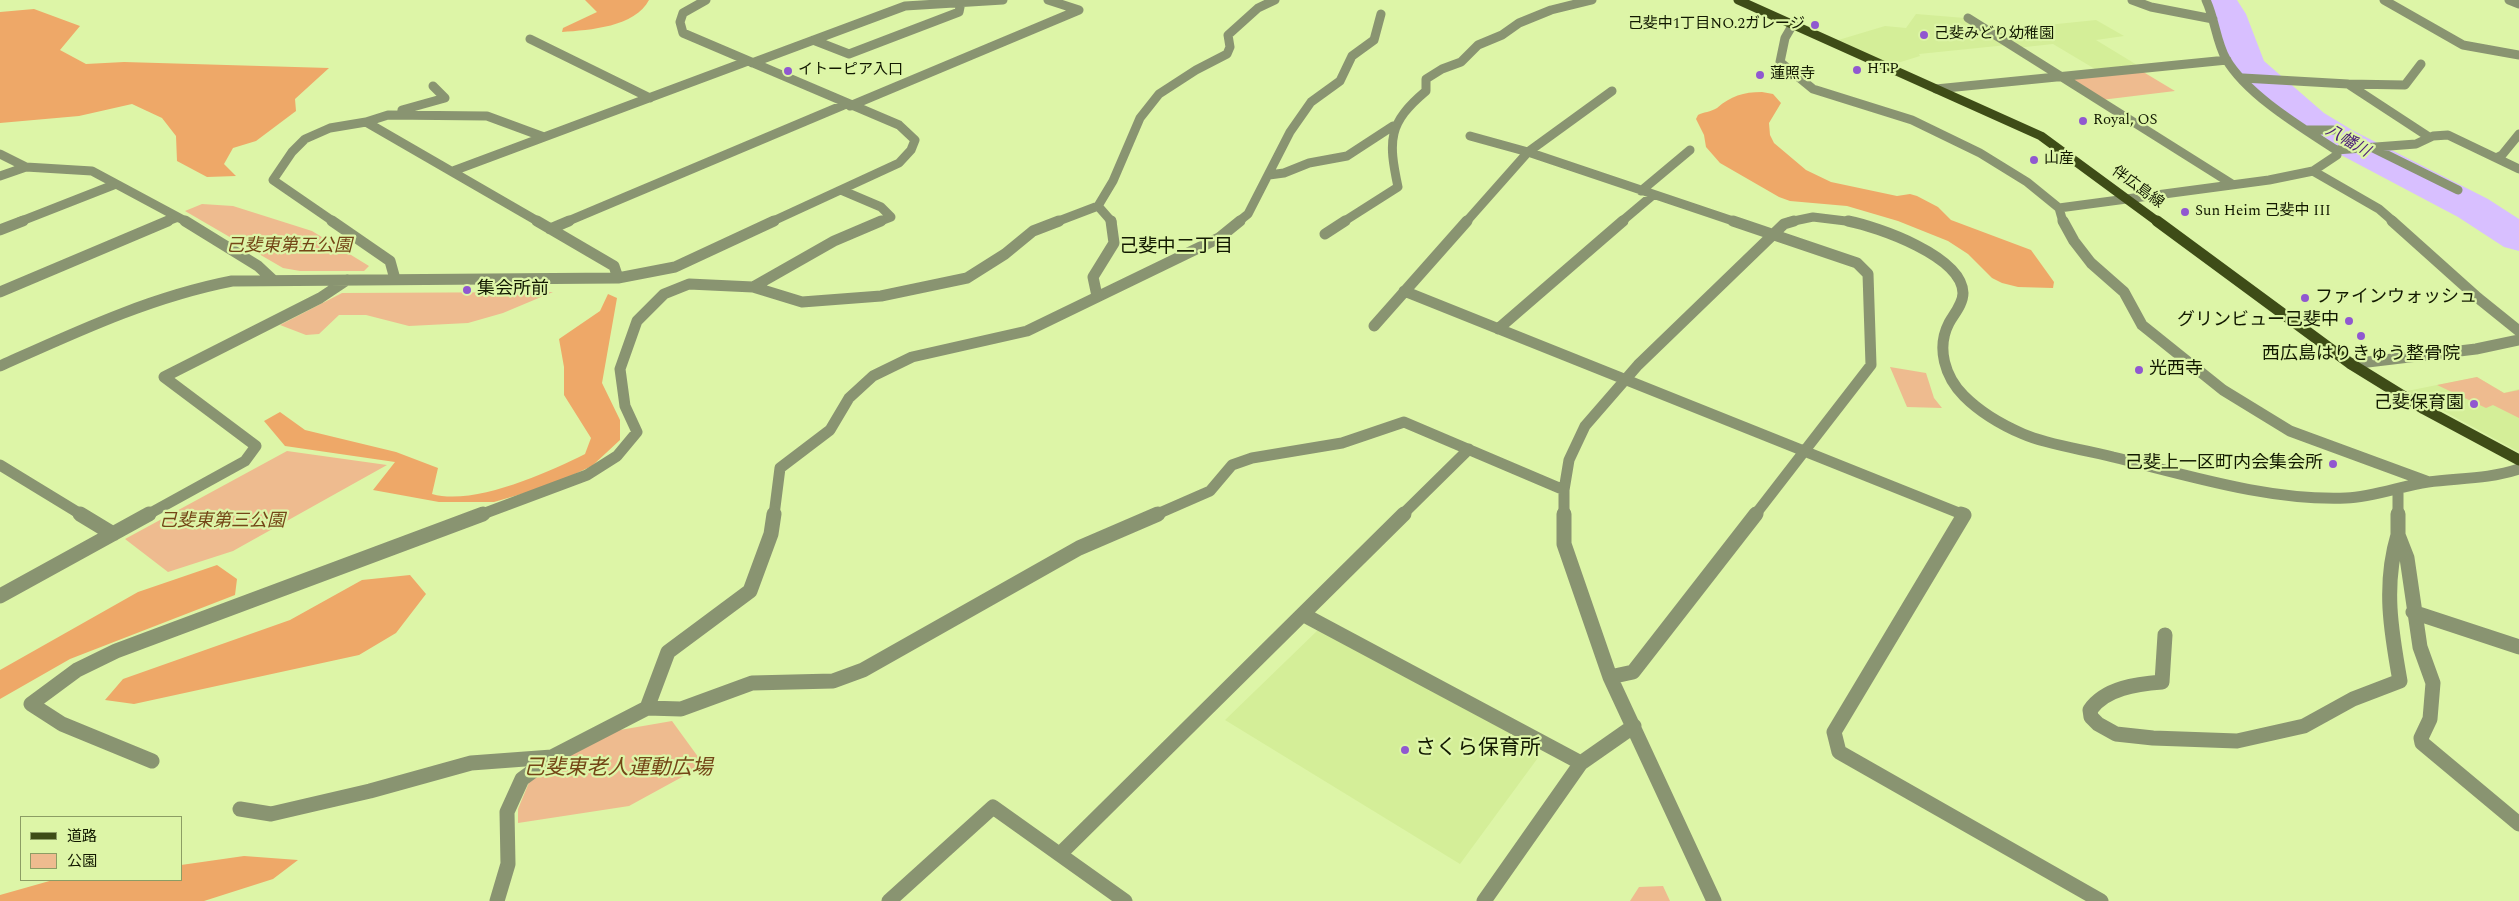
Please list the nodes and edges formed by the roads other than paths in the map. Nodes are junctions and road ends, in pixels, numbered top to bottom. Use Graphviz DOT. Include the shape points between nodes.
graph roads {
  1 [pos="706,0"];
  2 [pos="1003,0"];
  3 [pos="1048,0"];
  4 [pos="1275,0"];
  5 [pos="1592,0"];
  6 [pos="1738,0"];
  7 [pos="2132,0"];
  8 [pos="2206,0"];
  9 [pos="2384,0"];
  10 [pos="2509,0"];
  11 [pos="961,2"];
  12 [pos="2404,2"];
  13 [pos="2519,4"];
  14 [pos="1381,14"];
  15 [pos="1968,18"];
  16 [pos="2213,19"];
  17 [pos="1792,26"];
  18 [pos="530,38"];
  19 [pos="813,40"];
  20 [pos="2519,55"];
  21 [pos="2227,60"];
  22 [pos="750,62"];
  23 [pos="2421,64"];
  24 [pos="2060,76"];
  25 [pos="2243,78"];
  26 [pos="2348,84"];
  27 [pos="433,86"];
  28 [pos="1936,89"];
  29 [pos="1612,92"];
  30 [pos="650,98"];
  31 [pos="848,104"];
  32 [pos="388,115"];
  33 [pos="366,122"];
  34 [pos="1394,126"];
  35 [pos="2306,130"];
  36 [pos="2332,130"];
  37 [pos="2519,134"];
  38 [pos="1470,136"];
  39 [pos="544,137"];
  40 [pos="2429,137"];
  41 [pos="2370,148"];
  42 [pos="1690,150"];
  43 [pos="2336,150"];
  44 [pos="1528,152"];
  45 [pos="0,154"];
  46 [pos="2496,158"];
  47 [pos="26,167"];
  48 [pos="2519,169"];
  49 [pos="2313,171"];
  50 [pos="453,172"];
  51 [pos="1269,174"];
  52 [pos="0,176"];
  53 [pos="116,184"];
  54 [pos="2232,184"];
  55 [pos="840,190"];
  56 [pos="1641,190"];
  57 [pos="2458,190"];
  58 [pos="1653,195"];
  59 [pos="2126,198"];
  60 [pos="1098,206"];
  61 [pos="2058,208"];
  62 [pos="178,217"];
  63 [pos="550,229"];
  64 [pos="0,230"];
  65 [pos="1325,234"];
  66 [pos="1771,236"];
  67 [pos="618,278"];
  68 [pos="395,279"];
  69 [pos="272,280"];
  70 [pos="347,280"];
  71 [pos="753,287"];
  72 [pos="1404,291"];
  73 [pos="0,292"];
  74 [pos="1097,296"];
  75 [pos="1374,326"];
  76 [pos="1498,329"];
  77 [pos="2518,339"];
  78 [pos="2351,364"];
  79 [pos="0,366"];
  80 [pos="1624,379"];
  81 [pos="1469,449"];
  82 [pos="1806,451"];
  83 [pos="2519,460"];
  84 [pos="0,465"];
  85 [pos="2519,469"];
  86 [pos="2428,482"];
  87 [pos="2398,489"];
  88 [pos="1564,490"];
  89 [pos="113,534"];
  90 [pos="2398,535"];
  91 [pos="0,596"];
  92 [pos="2414,612"];
  93 [pos="1304,615"];
  94 [pos="2165,635"];
  95 [pos="2519,647"];
  96 [pos="1610,677"];
  97 [pos="647,708"];
  98 [pos="1634,726"];
  99 [pos="552,757"];
  100 [pos="152,761"];
  101 [pos="1582,763"];
  102 [pos="240,809"];
  103 [pos="2519,824"];
  104 [pos="1060,854"];
  105 [pos="497,901"];
  106 [pos="890,901"];
  107 [pos="1125,901"];
  108 [pos="1484,901"];
  109 [pos="1714,901"];
  110 [pos="2101,901"];
  1 -- 22 [label="street" via="683,13 680,22 683,33"];
  2 -- 11 [label="street"];
  3 -- 31 [label="street" via="1079,10"];
  4 -- 60 [label="street" via="1258,8 1228,35 1230,47 1227,54 1159,94 1140,118 1113,181"];
  5 -- 34 [label="street" via="1551,10 1478,45 1461,62 1426,79 1426,91 1411,103"];
  6 -- 17 [label="main road, 伴広島線"];
  7 -- 16 [label="street"];
  8 -- 16 [label="street"];
  9 -- 12 [label="street"];
  9 -- 20 [label="street" via="2463,45"];
  10 -- 13 [label="street"];
  11 -- 19 [label="street" via="905,6"];
  11 -- 19 [label="street" via="959,12 849,54"];
  14 -- 51 [label="street" via="1374,40 1352,56 1340,82 1311,102 1290,132"];
  15 -- 24 [label="street"];
  16 -- 21 [label="street"];
  17 -- 28 [label="main road, 伴広島線"];
  17 -- 61 [label="street" via="1780,62 1806,85 1834,97 1912,120 1988,158 2027,182"];
  18 -- 30 [label="street"];
  19 -- 22 [label="street"];
  21 -- 24 [label="street"];
  21 -- 25 [label="street"];
  22 -- 30 [label="street"];
  22 -- 31 [label="street"];
  23 -- 26 [label="street" via="2405,85"];
  24 -- 28 [label="street"];
  24 -- 54 [label="street"];
  25 -- 26 [label="street"];
  25 -- 35 [label="street"];
  26 -- 40 [label="street"];
  27 -- 32 [label="street" via="445,98"];
  28 -- 59 [label="main road, 伴広島線" via="2040,136"];
  29 -- 44 [label="street"];
  30 -- 39 [label="street"];
  31 -- 55 [label="street" via="899,126 915,140 911,150 899,162"];
  31 -- 63 [label="street"];
  32 -- 33 [label="street"];
  32 -- 39 [label="street" via="487,116"];
  33 -- 50 [label="street"];
  33 -- 68 [label="street" via="353,122 316,133 299,144 273,180 390,261"];
  34 -- 51 [label="street" via="1347,156"];
  34 -- 65 [label="street" via="1390,140 1398,187"];
  35 -- 36 [label="street"];
  35 -- 43 [label="street"];
  37 -- 46 [label="street" via="2502,156"];
  38 -- 44 [label="street"];
  39 -- 50 [label="street"];
  40 -- 41 [label="street" via="2416,144"];
  40 -- 46 [label="street" via="2448,135"];
  41 -- 43 [label="street"];
  41 -- 57 [label="street"];
  42 -- 56 [label="street"];
  43 -- 49 [label="street" via="2334,160"];
  44 -- 56 [label="street"];
  44 -- 72 [label="street"];
  45 -- 47 [label="street"];
  46 -- 48 [label="street"];
  47 -- 52 [label="street"];
  47 -- 53 [label="street" via="92,171"];
  49 -- 54 [label="street"];
  49 -- 77 [label="street" via="2379,209 2478,298"];
  50 -- 63 [label="street"];
  51 -- 74 [label="street" via="1248,214 1219,238"];
  53 -- 62 [label="street"];
  53 -- 64 [label="street"];
  54 -- 59 [label="street"];
  55 -- 67 [label="street" via="675,267"];
  55 -- 71 [label="street" via="881,207 892,217 834,241"];
  56 -- 58 [label="street"];
  58 -- 66 [label="street"];
  58 -- 76 [label="street"];
  59 -- 61 [label="street"];
  59 -- 78 [label="main road, 伴広島線"];
  60 -- 71 [label="street" via="1033,231 967,278 880,296 802,302"];
  60 -- 74 [label="street" via="1112,222 1114,244 1093,277"];
  61 -- 86 [label="street" via="2074,241 2091,263 2124,292 2142,325 2208,380 2290,430"];
  62 -- 69 [label="street" via="258,266"];
  62 -- 73 [label="street"];
  63 -- 67 [label="street" via="614,266"];
  66 -- 80 [label="street"];
  66 -- 82 [label="street" via="1857,263 1868,274 1871,365"];
  66 -- 87 [label="street" via="1792,221 1833,218 1901,238 1940,260 1953,271 1963,290 1961,304 1947,328 1943,344 1944,361 1951,378 1975,407 2000,424 2025,435 2254,491 2331,498"];
  67 -- 68 [label="street"];
  68 -- 70 [label="street"];
  69 -- 70 [label="street"];
  69 -- 79 [label="street" via="232,281 171,294"];
  70 -- 89 [label="street" via="320,298 164,377 256,446 245,461"];
  71 -- 100 [label="street" via="689,284 664,294 637,321 620,369 625,406 637,432 617,456 587,476 116,651 78,670 31,704 62,724"];
  72 -- 75 [label="street"];
  72 -- 76 [label="street"];
  74 -- 97 [label="street" via="1026,331 912,357 873,376 850,398 830,430 780,468 771,534 750,590 668,652"];
  76 -- 80 [label="street"];
  77 -- 78 [label="street"];
  78 -- 83 [label="main road, 伴広島線" via="2424,409"];
  80 -- 82 [label="street"];
  80 -- 88 [label="street" via="1585,426 1569,460"];
  81 -- 88 [label="street"];
  81 -- 93 [label="street"];
  81 -- 97 [label="street" via="1404,422 1342,443 1252,458 1232,465 1210,491 1079,548 864,670 833,681 752,683 681,709"];
  82 -- 96 [label="street" via="1633,672"];
  82 -- 110 [label="street" via="1964,515 1834,732 1838,752"];
  84 -- 89 [label="street"];
  85 -- 86 [label="street" via="2499,476"];
  86 -- 87 [label="street"];
  87 -- 90 [label="street"];
  88 -- 96 [label="street" via="1564,544"];
  89 -- 91 [label="street"];
  90 -- 92 [label="street" via="2407,558"];
  90 -- 94 [label="street" via="2388,590 2388,619 2400,681 2353,699 2304,726 2237,741 2135,737 2116,734 2098,724 2090,710 2100,697 2133,686 2162,682"];
  92 -- 95 [label="street"];
  92 -- 103 [label="street" via="2422,653 2433,683 2433,706 2422,743"];
  93 -- 101 [label="street"];
  93 -- 104 [label="street"];
  96 -- 98 [label="street"];
  97 -- 99 [label="street"];
  98 -- 101 [label="street"];
  98 -- 109 [label="street"];
  99 -- 102 [label="street" via="471,763 370,792 271,814"];
  99 -- 105 [label="street" via="522,779 507,812 508,864"];
  101 -- 108 [label="street"];
  104 -- 106 [label="street" via="993,807"];
  104 -- 107 [label="street"];
}
